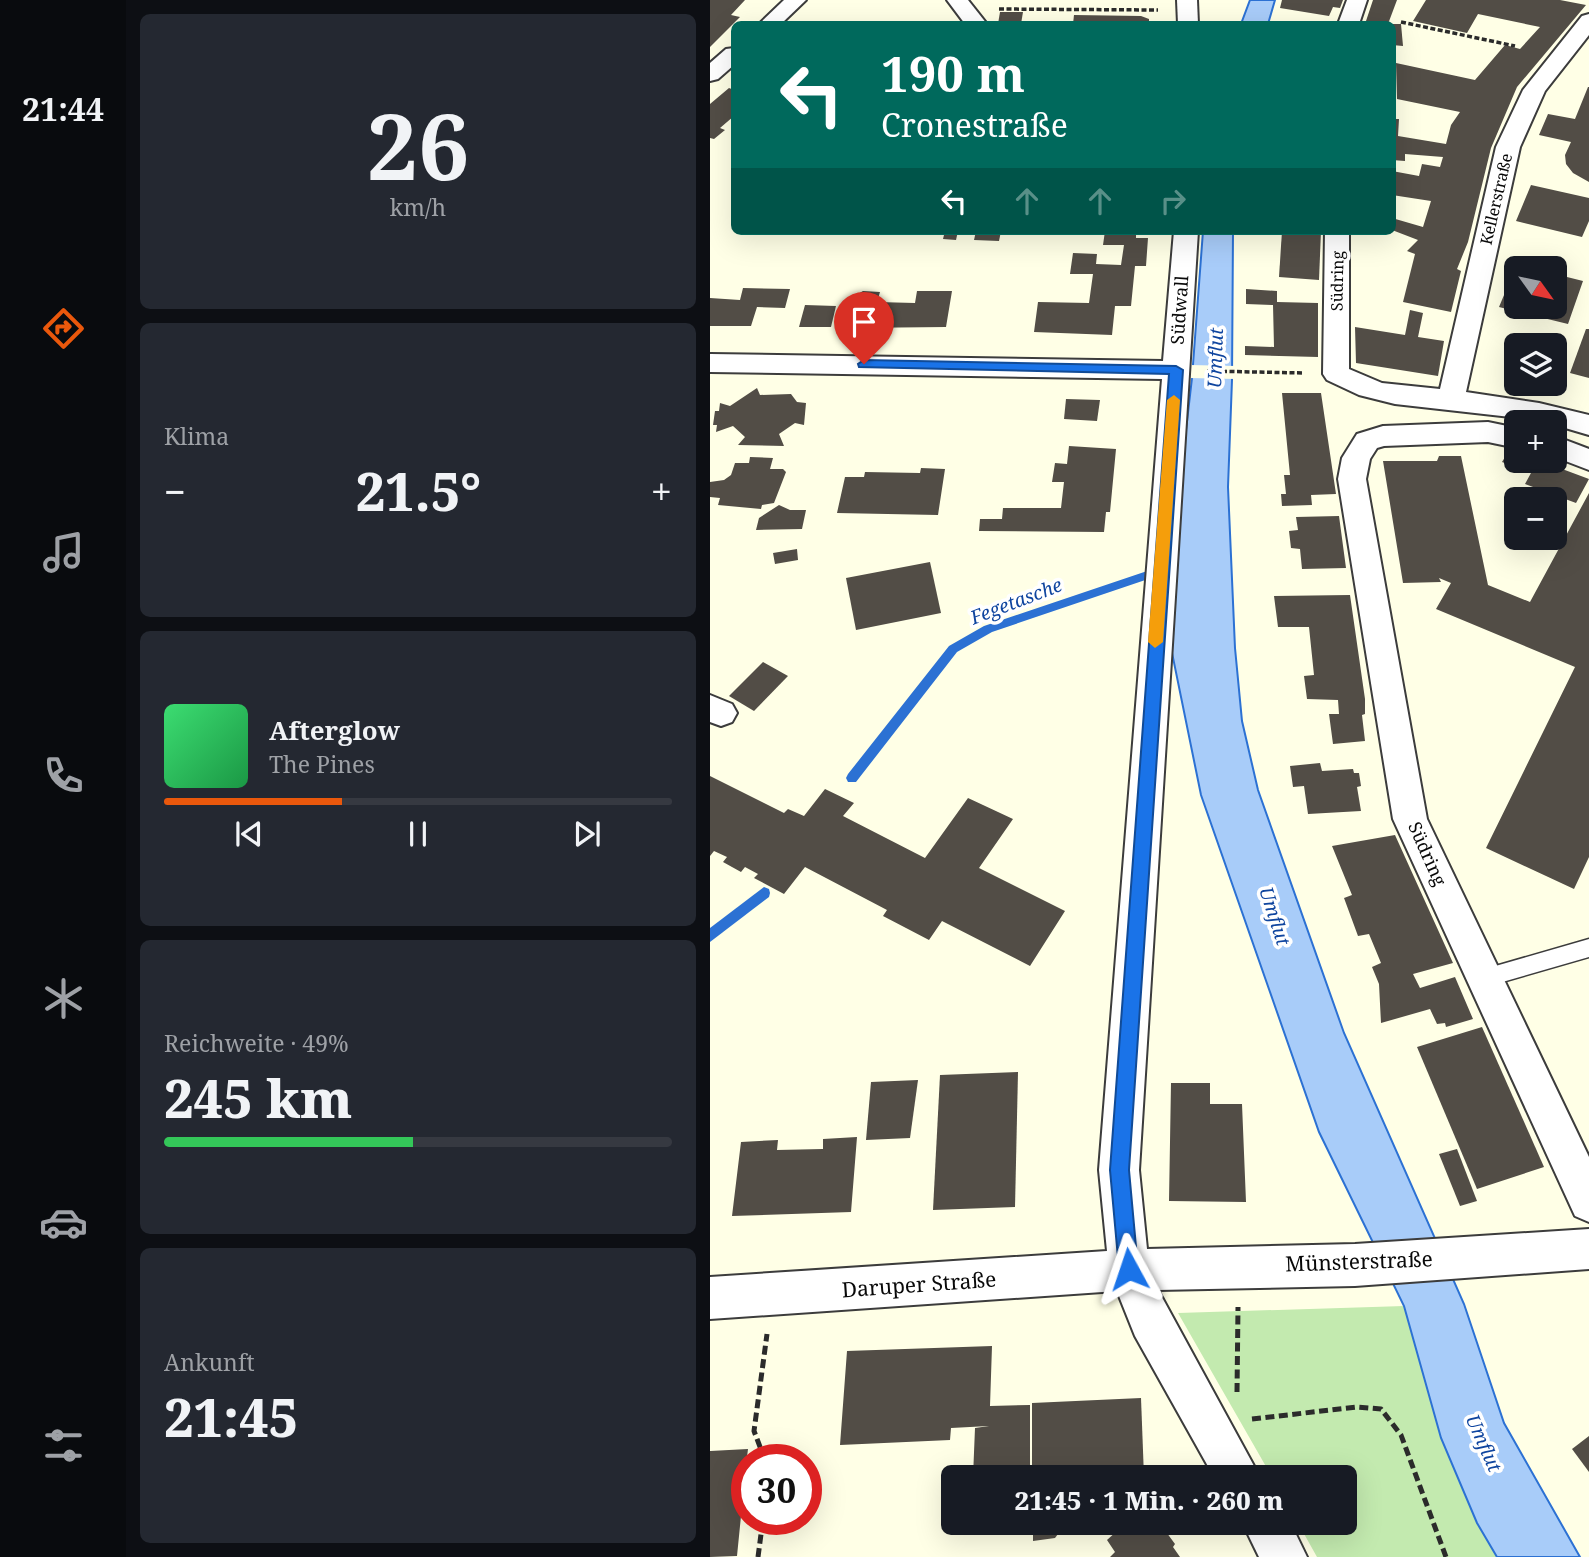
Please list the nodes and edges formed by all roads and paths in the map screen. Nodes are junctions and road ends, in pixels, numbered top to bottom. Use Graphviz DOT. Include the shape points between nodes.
graph roads {
  1 [pos="796,0"];
  2 [pos="1357,0"];
  3 [pos="965,11"];
  4 [pos="1187,11"];
  5 [pos="1588,20"];
  6 [pos="772,21"];
  7 [pos="1350,21"];
  8 [pos="1401,22"];
  9 [pos="1515,46"];
  10 [pos="731,56"];
  11 [pos="710,74"];
  12 [pos="1186,235"];
  13 [pos="1337,235"];
  14 [pos="710,363"];
  15 [pos="1188,370"];
  16 [pos="1336,374"];
  17 [pos="1451,399"];
  18 [pos="1588,425"];
  19 [pos="1504,435"];
  20 [pos="1567,451"];
  21 [pos="1588,460"];
  22 [pos="1588,948"];
  23 [pos="1485,978"];
  24 [pos="1588,1202"];
  25 [pos="1588,1250"];
  26 [pos="1238,1266"];
  27 [pos="1129,1269"];
  28 [pos="772,1294"];
  29 [pos="710,1298"];
  30 [pos="1227,1426"];
  31 [pos="759,1444"];
  32 [pos="1235,1465"];
  33 [pos="761,1535"];
  34 [pos="1271,1535"];
  35 [pos="758,1557"];
  36 [pos="1284,1557"];
  37 [pos="1446,1557"];
  1 -- 6 [label="street"];
  2 -- 7 [label="street"];
  3 -- 4 [label="path"];
  5 -- 17 [label="street, Kellerstraße" via="1534,90 1508,147"];
  8 -- 9 [label="path"];
  10 -- 11 [label="street"];
  12 -- 15 [label="street, Südwall"];
  13 -- 16 [label="street, Südring"];
  14 -- 15 [label="street"];
  15 -- 16 [label="path"];
  15 -- 27 [label="street, Südwall" via="1119,1170"];
  16 -- 17 [label="street" via="1368,391"];
  17 -- 18 [label="street" via="1531,410"];
  19 -- 23 [label="street, Südring" via="1383,436 1367,441 1356,458 1352,479 1411,819"];
  20 -- 21 [label="street"];
  22 -- 23 [label="lane"];
  23 -- 24 [label="street, Südring"];
  25 -- 26 [label="street, Münsterstraße" via="1355,1265"];
  26 -- 27 [label="street, Münsterstraße"];
  26 -- 30 [label="path" via="1237,1400"];
  27 -- 28 [label="street, Daruper Straße"];
  27 -- 30 [label="street, Südwall" via="1150,1321"];
  28 -- 29 [label="street, Daruper Straße"];
  28 -- 31 [label="path" via="754,1431"];
  30 -- 32 [label="street, Südwall"];
  30 -- 37 [label="path" via="1357,1407 1381,1409 1401,1435"];
  33 -- 35 [label="path"];
  34 -- 36 [label="street"];
}
